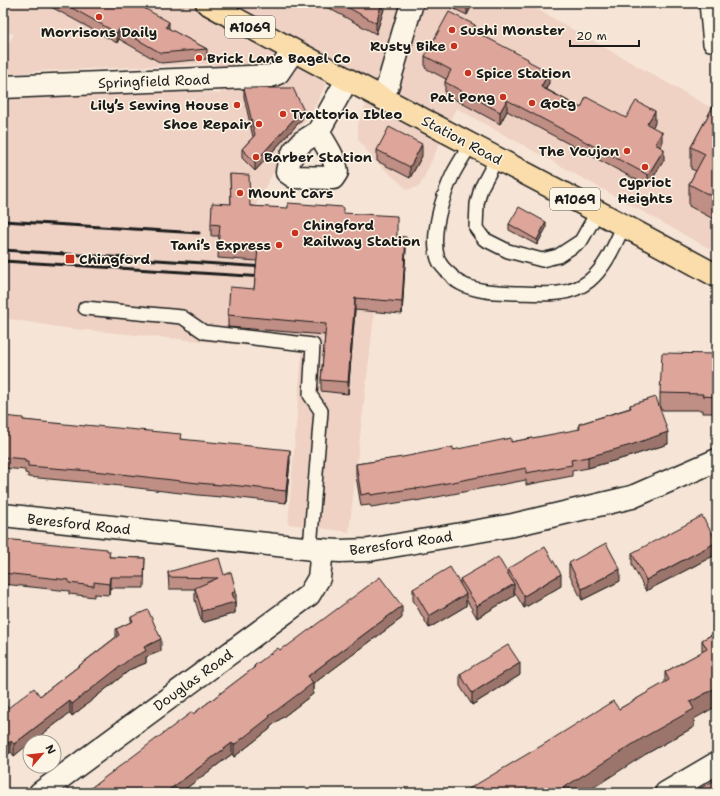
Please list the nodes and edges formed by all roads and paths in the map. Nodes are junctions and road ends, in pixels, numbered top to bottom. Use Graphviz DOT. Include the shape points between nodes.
graph roads {
  1 [pos="207,3"];
  2 [pos="412,3"];
  3 [pos="706,3"];
  4 [pos="710,44"];
  5 [pos="293,51"];
  6 [pos="347,80"];
  7 [pos="3,87"];
  8 [pos="382,98"];
  9 [pos="318,132"];
  10 [pos="470,145"];
  11 [pos="497,158"];
  12 [pos="598,210"];
  13 [pos="624,225"];
  14 [pos="717,276"];
  15 [pos="85,308"];
  16 [pos="717,460"];
  17 [pos="3,516"];
  18 [pos="316,549"];
  19 [pos="717,762"];
  20 [pos="40,793"];
  21 [pos="666,793"];
  1 -- 5 [label="main road, Station Road / A1069"];
  2 -- 8 [label="street"];
  3 -- 4 [label="lane"];
  5 -- 6 [label="main road, Station Road / A1069"];
  5 -- 7 [label="street, Springfield Road" via="278,73 270,76"];
  6 -- 8 [label="main road, Station Road / A1069"];
  6 -- 9 [label="street"];
  8 -- 10 [label="main road, Station Road / A1069"];
  10 -- 11 [label="main road, Station Road / A1069"];
  10 -- 13 [label="lane" via="453,174 439,215 435,238 438,260 458,282 485,291 550,294 572,291 599,272"];
  11 -- 12 [label="main road, Station Road / A1069"];
  11 -- 12 [label="lane" via="481,188 477,204 476,228 484,239 508,251 542,260 558,256 582,241"];
  12 -- 13 [label="main road, Station Road / A1069"];
  13 -- 14 [label="main road, Station Road / A1069"];
  15 -- 18 [label="lane" via="182,317 204,332 313,345 310,395 321,411"];
  16 -- 18 [label="street, Beresford Road" via="632,497 513,525 370,550"];
  17 -- 18 [label="street, Beresford Road"];
  18 -- 20 [label="street, Douglas Road" via="319,578 309,595"];
  19 -- 21 [label="street"];
}
